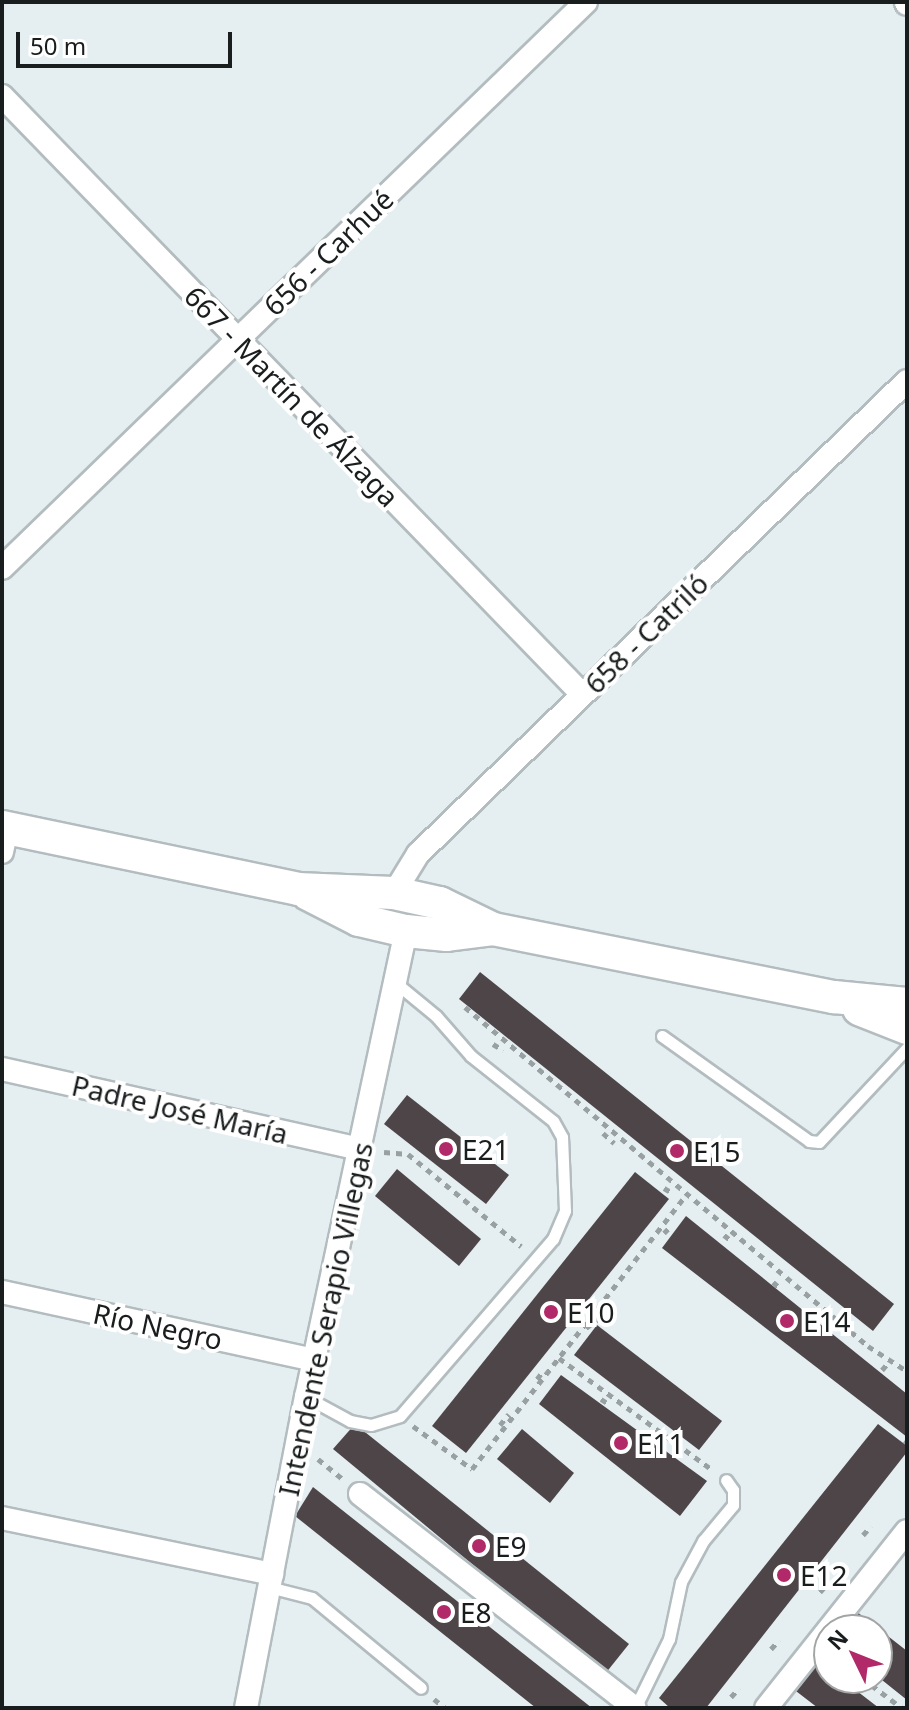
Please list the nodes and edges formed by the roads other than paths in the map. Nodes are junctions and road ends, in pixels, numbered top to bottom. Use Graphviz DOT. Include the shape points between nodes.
graph roads {
  1 [pos="586,2"];
  2 [pos="2,96"];
  3 [pos="237,340"];
  4 [pos="907,381"];
  5 [pos="2,568"];
  6 [pos="582,694"];
  7 [pos="4,836"];
  8 [pos="298,889"];
  9 [pos="394,893"];
  10 [pos="493,929"];
  11 [pos="406,931"];
  12 [pos="397,984"];
  13 [pos="834,997"];
  14 [pos="907,1004"];
  15 [pos="907,1028"];
  16 [pos="662,1036"];
  17 [pos="907,1048"];
  18 [pos="2,1069"];
  19 [pos="359,1149"];
  20 [pos="2,1292"];
  21 [pos="314,1360"];
  22 [pos="306,1397"];
  23 [pos="726,1480"];
  24 [pos="360,1494"];
  25 [pos="2,1518"];
  26 [pos="904,1541"];
  27 [pos="270,1580"];
  28 [pos="421,1688"];
  29 [pos="246,1708"];
  30 [pos="635,1708"];
  31 [pos="766,1708"];
  1 -- 3 [label="street, 656 - Carhué"];
  2 -- 3 [label="street, 667 - Martín de Álzaga"];
  3 -- 5 [label="street, 656 - Carhué"];
  3 -- 6 [label="street, 667 - Martín de Álzaga"];
  4 -- 6 [label="street, 658 - Catriló"];
  6 -- 9 [label="street, 658 - Catriló" via="418,854"];
  7 -- 8 [label="main road"];
  8 -- 9 [label="main road"];
  8 -- 11 [label="main road" via="359,920"];
  9 -- 10 [label="main road" via="440,903"];
  10 -- 11 [label="main road" via="447,935"];
  10 -- 13 [label="main road"];
  11 -- 12 [label="street, Intendente Serapio Villegas"];
  12 -- 19 [label="street, Intendente Serapio Villegas"];
  12 -- 22 [label="lane" via="436,1016 471,1056 553,1121 562,1137 565,1211 553,1239 400,1416 371,1425 350,1421"];
  13 -- 14 [label="main road"];
  13 -- 15 [label="main road"];
  16 -- 17 [label="lane" via="809,1141 819,1142"];
  18 -- 19 [label="street, Padre José María"];
  19 -- 21 [label="street, Intendente Serapio Villegas"];
  20 -- 21 [label="street, Río Negro"];
  21 -- 22 [label="street, Intendente Serapio Villegas"];
  22 -- 27 [label="street, Intendente Serapio Villegas"];
  23 -- 30 [label="lane" via="733,1490 733,1505 703,1541 681,1582 669,1639"];
  24 -- 30 [label="street"];
  25 -- 27 [label="street"];
  26 -- 31 [label="street"];
  27 -- 28 [label="lane" via="312,1598"];
  27 -- 29 [label="street, Intendente Serapio Villegas"];
}
